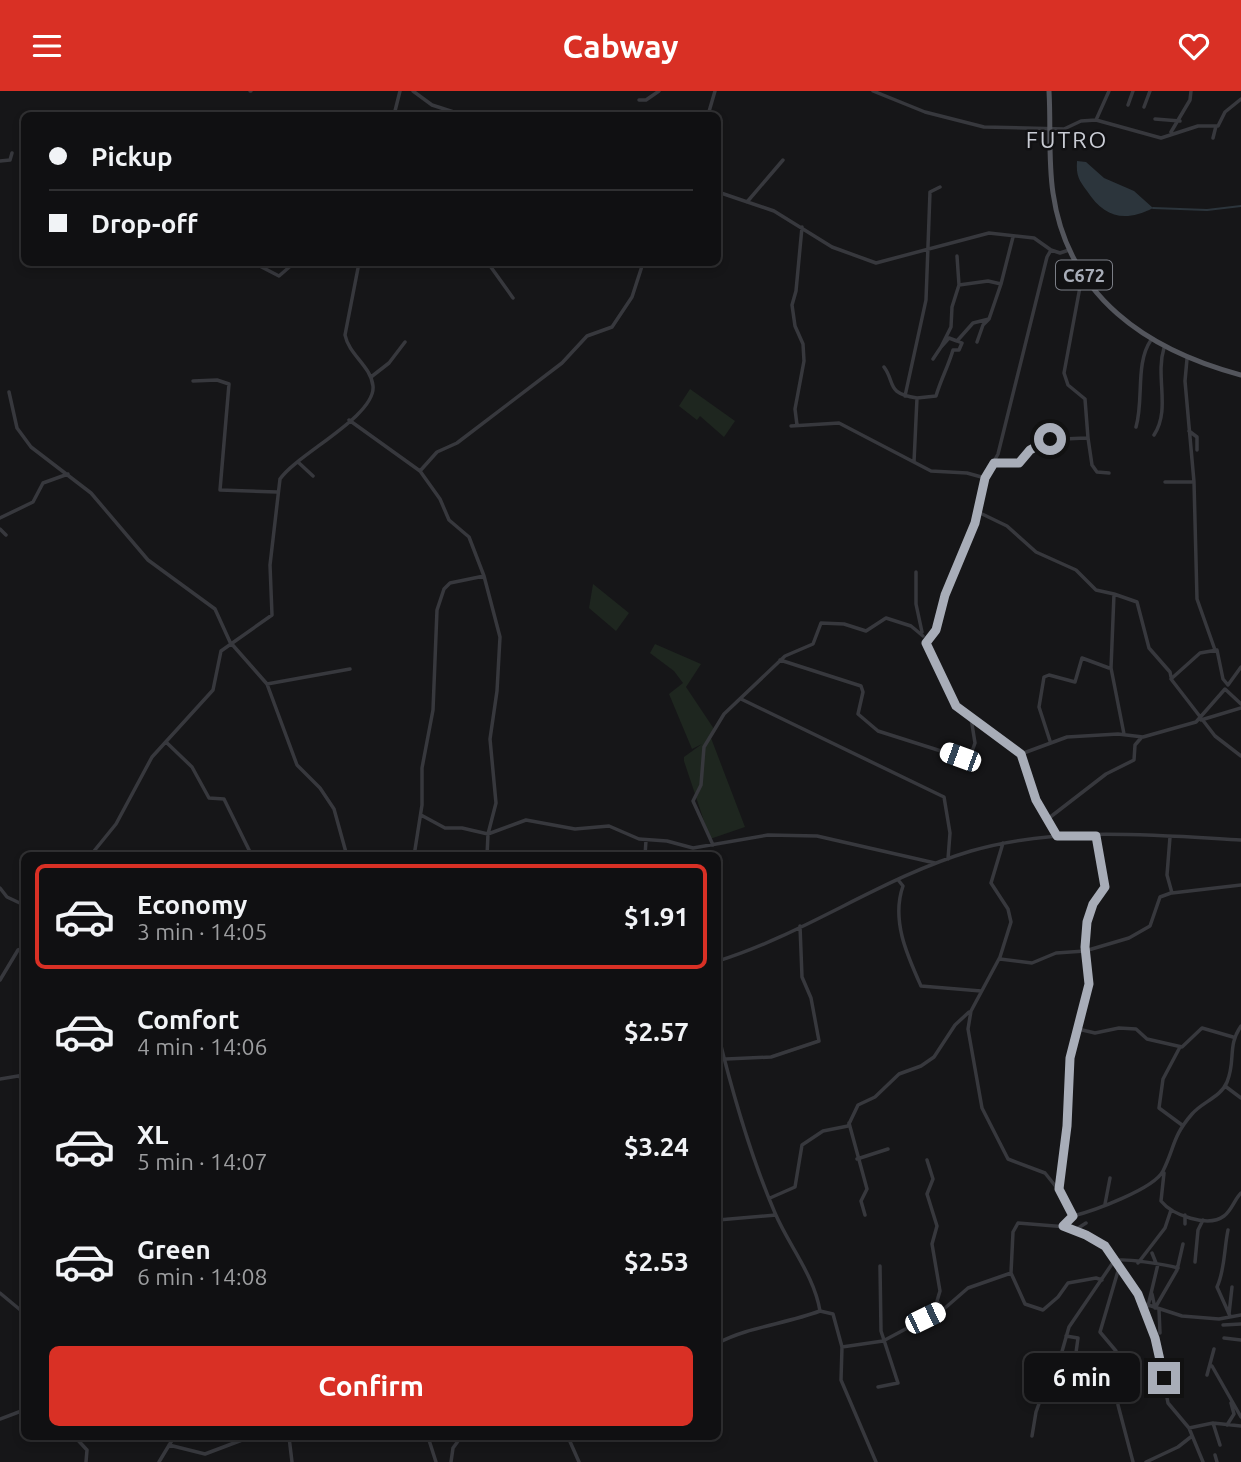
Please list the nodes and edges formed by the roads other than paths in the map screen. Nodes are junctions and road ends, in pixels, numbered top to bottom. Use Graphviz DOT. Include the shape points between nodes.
graph roads {
  1 [pos="400,91"];
  2 [pos="413,91"];
  3 [pos="659,91"];
  4 [pos="715,91"];
  5 [pos="873,91"];
  6 [pos="1049,91"];
  7 [pos="1109,91"];
  8 [pos="1133,91"];
  9 [pos="1150,91"];
  10 [pos="1191,91"];
  11 [pos="1241,99"];
  12 [pos="639,100"];
  13 [pos="1128,105"];
  14 [pos="1144,107"];
  15 [pos="395,112"];
  16 [pos="454,112"];
  17 [pos="709,112"];
  18 [pos="1155,119"];
  19 [pos="1096,120"];
  20 [pos="1180,121"];
  21 [pos="1216,126"];
  22 [pos="1050,128"];
  23 [pos="1171,132"];
  24 [pos="1213,138"];
  25 [pos="12,153"];
  26 [pos="783,160"];
  27 [pos="0,161"];
  28 [pos="940,187"];
  29 [pos="721,193"];
  30 [pos="747,201"];
  31 [pos="802,227"];
  32 [pos="1013,237"];
  33 [pos="929,250"];
  34 [pos="1051,250"];
  35 [pos="1069,250"];
  36 [pos="957,256"];
  37 [pos="260,266"];
  38 [pos="290,266"];
  39 [pos="358,266"];
  40 [pos="490,266"];
  41 [pos="642,266"];
  42 [pos="1088,281"];
  43 [pos="1001,284"];
  44 [pos="959,285"];
  45 [pos="513,298"];
  46 [pos="989,320"];
  47 [pos="1151,340"];
  48 [pos="957,341"];
  49 [pos="405,342"];
  50 [pos="977,342"];
  51 [pos="940,347"];
  52 [pos="1164,348"];
  53 [pos="933,359"];
  54 [pos="1188,359"];
  55 [pos="884,367"];
  56 [pos="1241,375"];
  57 [pos="371,377"];
  58 [pos="193,381"];
  59 [pos="9,392"];
  60 [pos="905,396"];
  61 [pos="917,398"];
  62 [pos="349,420"];
  63 [pos="797,425"];
  64 [pos="791,426"];
  65 [pos="1136,427"];
  66 [pos="1189,431"];
  67 [pos="1154,435"];
  68 [pos="1087,437"];
  69 [pos="1197,450"];
  70 [pos="298,462"];
  71 [pos="914,462"];
  72 [pos="994,463"];
  73 [pos="420,471"];
  74 [pos="1109,473"];
  75 [pos="68,474"];
  76 [pos="313,476"];
  77 [pos="985,478"];
  78 [pos="1165,482"];
  79 [pos="1194,482"];
  80 [pos="277,492"];
  81 [pos="978,512"];
  82 [pos="0,518"];
  83 [pos="0,529"];
  84 [pos="6,535"];
  85 [pos="916,572"];
  86 [pos="484,576"];
  87 [pos="1114,594"];
  88 [pos="923,636"];
  89 [pos="230,642"];
  90 [pos="926,643"];
  91 [pos="1215,650"];
  92 [pos="780,660"];
  93 [pos="1241,667"];
  94 [pos="1111,668"];
  95 [pos="350,669"];
  96 [pos="1171,678"];
  97 [pos="267,684"];
  98 [pos="1226,687"];
  99 [pos="741,699"];
  100 [pos="1241,706"];
  101 [pos="971,717"];
  102 [pos="1201,719"];
  103 [pos="1124,734"];
  104 [pos="1143,737"];
  105 [pos="1050,741"];
  106 [pos="166,742"];
  107 [pos="1021,754"];
  108 [pos="1241,756"];
  109 [pos="421,815"];
  110 [pos="1049,819"];
  111 [pos="488,834"];
  112 [pos="1057,836"];
  113 [pos="1096,836"];
  114 [pos="1170,837"];
  115 [pos="646,840"];
  116 [pos="1241,840"];
  117 [pos="1003,843"];
  118 [pos="713,845"];
  119 [pos="93,852"];
  120 [pos="250,852"];
  121 [pos="346,852"];
  122 [pos="415,852"];
  123 [pos="487,852"];
  124 [pos="645,852"];
  125 [pos="948,859"];
  126 [pos="937,863"];
  127 [pos="898,881"];
  128 [pos="1241,885"];
  129 [pos="0,888"];
  130 [pos="1171,893"];
  131 [pos="21,904"];
  132 [pos="800,926"];
  133 [pos="21,949"];
  134 [pos="1085,951"];
  135 [pos="1000,958"];
  136 [pos="721,960"];
  137 [pos="0,981"];
  138 [pos="981,991"];
  139 [pos="971,1011"];
  140 [pos="1241,1026"];
  141 [pos="1077,1029"];
  142 [pos="1233,1037"];
  143 [pos="721,1045"];
  144 [pos="1180,1046"];
  145 [pos="725,1059"];
  146 [pos="21,1075"];
  147 [pos="0,1079"];
  148 [pos="1225,1086"];
  149 [pos="1241,1098"];
  150 [pos="849,1122"];
  151 [pos="1182,1125"];
  152 [pos="888,1149"];
  153 [pos="857,1159"];
  154 [pos="927,1160"];
  155 [pos="1164,1168"];
  156 [pos="1110,1178"];
  157 [pos="1059,1189"];
  158 [pos="1241,1193"];
  159 [pos="769,1198"];
  160 [pos="1105,1203"];
  161 [pos="1171,1210"];
  162 [pos="776,1215"];
  163 [pos="865,1215"];
  164 [pos="1185,1215"];
  165 [pos="1073,1216"];
  166 [pos="721,1220"];
  167 [pos="1203,1220"];
  168 [pos="1086,1223"];
  169 [pos="1185,1224"];
  170 [pos="1063,1226"];
  171 [pos="1075,1230"];
  172 [pos="1228,1230"];
  173 [pos="1183,1244"];
  174 [pos="1152,1253"];
  175 [pos="1114,1261"];
  176 [pos="1195,1262"];
  177 [pos="1138,1263"];
  178 [pos="1157,1263"];
  179 [pos="880,1266"];
  180 [pos="1117,1266"];
  181 [pos="1178,1268"];
  182 [pos="1011,1273"];
  183 [pos="1102,1280"];
  184 [pos="1232,1287"];
  185 [pos="0,1293"];
  186 [pos="1152,1294"];
  187 [pos="1142,1303"];
  188 [pos="1148,1306"];
  189 [pos="943,1309"];
  190 [pos="1157,1309"];
  191 [pos="21,1310"];
  192 [pos="820,1311"];
  193 [pos="1241,1315"];
  194 [pos="1230,1316"];
  195 [pos="1241,1324"];
  196 [pos="1223,1325"];
  197 [pos="1160,1333"];
  198 [pos="1066,1336"];
  199 [pos="1224,1338"];
  200 [pos="1241,1340"];
  201 [pos="884,1341"];
  202 [pos="721,1342"];
  203 [pos="842,1347"];
  204 [pos="1214,1349"];
  205 [pos="1212,1366"];
  206 [pos="1207,1375"];
  207 [pos="1079,1380"];
  208 [pos="878,1387"];
  209 [pos="1231,1403"];
  210 [pos="21,1411"];
  211 [pos="1241,1417"];
  212 [pos="0,1419"];
  213 [pos="1213,1423"];
  214 [pos="1227,1425"];
  215 [pos="1241,1426"];
  216 [pos="1189,1428"];
  217 [pos="1032,1436"];
  218 [pos="1192,1436"];
  219 [pos="78,1440"];
  220 [pos="172,1440"];
  221 [pos="242,1440"];
  222 [pos="289,1440"];
  223 [pos="429,1440"];
  224 [pos="459,1440"];
  225 [pos="569,1440"];
  226 [pos="169,1444"];
  227 [pos="1220,1445"];
  228 [pos="1215,1455"];
  229 [pos="86,1462"];
  230 [pos="159,1462"];
  231 [pos="292,1462"];
  232 [pos="436,1462"];
  233 [pos="451,1462"];
  234 [pos="579,1462"];
  235 [pos="876,1462"];
  236 [pos="1133,1462"];
  237 [pos="1146,1462"];
  238 [pos="1202,1462"];
  239 [pos="1217,1462"];
  1 -- 15 [label="street"];
  2 -- 16 [label="street" via="432,105"];
  3 -- 12 [label="street"];
  4 -- 17 [label="street"];
  5 -- 22 [label="street" via="975,125"];
  6 -- 22 [label="main road, C672"];
  7 -- 19 [label="street"];
  8 -- 13 [label="street"];
  9 -- 14 [label="street"];
  10 -- 20 [label="street"];
  11 -- 21 [label="street" via="1225,111"];
  18 -- 20 [label="street"];
  19 -- 21 [label="street" via="1161,138 1198,126"];
  19 -- 22 [label="street"];
  20 -- 23 [label="street"];
  21 -- 24 [label="street"];
  22 -- 35 [label="main road, C672" via="1053,192"];
  25 -- 27 [label="street" via="10,160"];
  26 -- 30 [label="street"];
  28 -- 33 [label="street" via="930,192"];
  29 -- 30 [label="street"];
  30 -- 31 [label="street"];
  31 -- 33 [label="street" via="832,247 876,263"];
  31 -- 63 [label="street" via="792,305 804,361 794,409"];
  32 -- 33 [label="street" via="982,233"];
  32 -- 34 [label="street" via="1039,239"];
  32 -- 43 [label="street"];
  33 -- 60 [label="street" via="924,312"];
  34 -- 35 [label="street"];
  34 -- 72 [label="street"];
  35 -- 42 [label="main road, C672"];
  36 -- 44 [label="street"];
  37 -- 38 [label="street" via="279,275"];
  39 -- 57 [label="street" via="345,335"];
  40 -- 45 [label="street"];
  41 -- 73 [label="street" via="633,296 612,327 587,336 562,363 457,443 437,452"];
  42 -- 47 [label="main road, C672" via="1130,326"];
  42 -- 68 [label="street" via="1080,287 1064,370 1068,385 1085,399"];
  43 -- 44 [label="street"];
  43 -- 46 [label="street"];
  44 -- 51 [label="street" via="951,327"];
  46 -- 48 [label="street" via="973,323"];
  46 -- 50 [label="street"];
  47 -- 52 [label="main road, C672"];
  47 -- 65 [label="street" via="1144,353"];
  48 -- 51 [label="street" via="949,338"];
  48 -- 61 [label="street" via="962,343 953,350 936,396"];
  49 -- 57 [label="street"];
  51 -- 53 [label="street"];
  52 -- 54 [label="main road, C672"];
  52 -- 67 [label="street" via="1162,422"];
  54 -- 56 [label="main road, C672"];
  54 -- 66 [label="street" via="1184,371"];
  55 -- 60 [label="street" via="890,386"];
  57 -- 62 [label="street" via="371,400"];
  58 -- 80 [label="street" via="229,384 220,491"];
  59 -- 75 [label="street" via="17,428 24,438"];
  60 -- 61 [label="street"];
  61 -- 71 [label="street"];
  62 -- 70 [label="street"];
  62 -- 73 [label="street"];
  63 -- 64 [label="street"];
  63 -- 71 [label="street" via="839,423"];
  66 -- 69 [label="street" via="1197,437"];
  66 -- 79 [label="street"];
  68 -- 72 [label="street" via="1048,440 1019,463"];
  68 -- 74 [label="street" via="1092,465 1097,472"];
  70 -- 76 [label="street"];
  70 -- 80 [label="street" via="283,474"];
  71 -- 77 [label="street" via="933,472"];
  72 -- 77 [label="street"];
  73 -- 86 [label="street" via="449,520 469,537"];
  75 -- 82 [label="street" via="43,483 31,504"];
  75 -- 89 [label="street" via="104,506 148,560 212,605"];
  77 -- 81 [label="street"];
  78 -- 79 [label="street"];
  79 -- 91 [label="street" via="1197,599"];
  80 -- 89 [label="street" via="270,565 273,613"];
  81 -- 87 [label="street" via="1076,571 1096,590"];
  81 -- 90 [label="street" via="936,630"];
  83 -- 84 [label="street"];
  85 -- 88 [label="street"];
  86 -- 109 [label="street" via="450,583 437,610 433,710 421,773"];
  86 -- 111 [label="street" via="500,637 490,739 496,803"];
  87 -- 94 [label="street"];
  87 -- 96 [label="street" via="1137,602 1149,648"];
  88 -- 90 [label="street"];
  88 -- 92 [label="street" via="915,628 886,618 866,631 822,622 813,644"];
  89 -- 97 [label="street"];
  89 -- 106 [label="street" via="219,654 214,690"];
  90 -- 101 [label="street" via="953,703"];
  91 -- 96 [label="street" via="1197,654"];
  91 -- 98 [label="street"];
  92 -- 99 [label="street"];
  92 -- 101 [label="street" via="861,686 858,714 876,730 966,759 975,743"];
  93 -- 98 [label="street"];
  94 -- 103 [label="street"];
  94 -- 105 [label="street" via="1082,658 1075,682 1044,677 1039,707"];
  95 -- 97 [label="street"];
  96 -- 102 [label="street"];
  97 -- 121 [label="street" via="297,765 334,809"];
  98 -- 100 [label="street"];
  98 -- 102 [label="street" via="1202,712"];
  99 -- 118 [label="street" via="724,714 706,744 701,785 693,800"];
  99 -- 125 [label="street" via="944,797 950,834"];
  100 -- 102 [label="street"];
  101 -- 107 [label="street"];
  102 -- 104 [label="street"];
  102 -- 108 [label="street" via="1217,739"];
  103 -- 104 [label="street"];
  103 -- 105 [label="street"];
  104 -- 110 [label="street" via="1135,745 1134,760 1106,774"];
  105 -- 107 [label="street"];
  106 -- 119 [label="street" via="145,768 117,824"];
  106 -- 120 [label="street" via="192,767 209,798 222,798"];
  107 -- 110 [label="street" via="1036,800"];
  109 -- 111 [label="street" via="445,828"];
  109 -- 122 [label="street"];
  110 -- 112 [label="street"];
  111 -- 115 [label="street" via="533,820 575,829 612,826"];
  111 -- 123 [label="street"];
  112 -- 113 [label="street"];
  112 -- 117 [label="street"];
  113 -- 114 [label="street"];
  113 -- 134 [label="street" via="1105,887 1089,913"];
  114 -- 116 [label="street"];
  114 -- 130 [label="street" via="1167,875"];
  115 -- 118 [label="street" via="693,848"];
  115 -- 124 [label="street"];
  117 -- 125 [label="street"];
  117 -- 135 [label="street" via="991,883 1011,915"];
  118 -- 126 [label="street" via="768,835 817,836"];
  125 -- 126 [label="street"];
  126 -- 127 [label="street"];
  127 -- 132 [label="street"];
  127 -- 138 [label="street" via="905,951 921,986"];
  128 -- 130 [label="street"];
  129 -- 131 [label="street"];
  130 -- 134 [label="street" via="1161,895 1149,927"];
  132 -- 136 [label="street"];
  132 -- 145 [label="street" via="802,977 819,1041 771,1057"];
  133 -- 137 [label="street"];
  134 -- 135 [label="street" via="1056,953 1029,964"];
  134 -- 141 [label="street" via="1089,984"];
  135 -- 138 [label="street"];
  138 -- 139 [label="street"];
  139 -- 150 [label="street" via="932,1059 900,1074 860,1104"];
  139 -- 157 [label="street" via="968,1029 986,1119 1008,1159 1044,1171"];
  140 -- 142 [label="street"];
  141 -- 144 [label="street" via="1095,1033 1121,1027 1138,1029 1147,1039"];
  141 -- 157 [label="street" via="1070,1058"];
  142 -- 144 [label="street" via="1202,1028"];
  142 -- 148 [label="street"];
  143 -- 145 [label="street"];
  144 -- 151 [label="street" via="1167,1067 1158,1108"];
  145 -- 159 [label="street" via="738,1116"];
  146 -- 147 [label="street"];
  148 -- 149 [label="street"];
  148 -- 151 [label="street"];
  150 -- 153 [label="street"];
  150 -- 159 [label="street" via="846,1128 823,1131 802,1145 795,1187"];
  151 -- 155 [label="street"];
  152 -- 153 [label="street"];
  153 -- 163 [label="street" via="867,1189 861,1201"];
  154 -- 189 [label="street" via="933,1179 928,1194 937,1226 932,1244 940,1291 937,1301"];
  155 -- 160 [label="street" via="1150,1185"];
  155 -- 161 [label="street" via="1159,1195"];
  156 -- 160 [label="street"];
  157 -- 165 [label="street"];
  158 -- 167 [label="street" via="1222,1217"];
  159 -- 162 [label="street"];
  160 -- 165 [label="street"];
  161 -- 164 [label="street"];
  161 -- 177 [label="street" via="1166,1228"];
  162 -- 166 [label="street"];
  162 -- 192 [label="street" via="804,1267"];
  164 -- 167 [label="street"];
  164 -- 169 [label="street"];
  165 -- 170 [label="street"];
  167 -- 176 [label="street"];
  168 -- 171 [label="street"];
  170 -- 171 [label="street"];
  170 -- 182 [label="street" via="1016,1224"];
  171 -- 175 [label="street" via="1102,1244"];
  172 -- 194 [label="street" via="1224,1271 1217,1287"];
  173 -- 181 [label="street"];
  174 -- 178 [label="street"];
  175 -- 177 [label="street" via="1123,1257"];
  175 -- 180 [label="street"];
  175 -- 183 [label="street"];
  177 -- 178 [label="street"];
  178 -- 181 [label="street"];
  178 -- 186 [label="street"];
  179 -- 201 [label="street"];
  180 -- 187 [label="street"];
  180 -- 236 [label="street" via="1100,1332 1116,1351 1118,1405"];
  181 -- 190 [label="street"];
  182 -- 183 [label="street" via="1025,1304 1043,1310 1068,1283 1096,1277"];
  182 -- 189 [label="street" via="974,1285"];
  183 -- 198 [label="street"];
  184 -- 194 [label="street"];
  185 -- 191 [label="street"];
  186 -- 188 [label="street"];
  186 -- 190 [label="street"];
  187 -- 188 [label="street"];
  187 -- 216 [label="street" via="1156,1340 1168,1403"];
  188 -- 190 [label="street"];
  189 -- 201 [label="street"];
  190 -- 194 [label="street" via="1182,1316"];
  190 -- 197 [label="street"];
  192 -- 202 [label="street" via="741,1331"];
  192 -- 203 [label="street" via="833,1314"];
  193 -- 194 [label="street"];
  195 -- 196 [label="street"];
  198 -- 207 [label="street" via="1077,1338"];
  198 -- 217 [label="street" via="1035,1412"];
  199 -- 200 [label="street"];
  201 -- 203 [label="street"];
  201 -- 208 [label="street" via="898,1383"];
  203 -- 235 [label="street" via="841,1380"];
  204 -- 205 [label="street"];
  205 -- 206 [label="street"];
  205 -- 209 [label="street"];
  209 -- 211 [label="street"];
  209 -- 214 [label="street" via="1234,1414"];
  210 -- 212 [label="street"];
  213 -- 214 [label="street"];
  213 -- 216 [label="street"];
  213 -- 227 [label="street"];
  214 -- 215 [label="street"];
  216 -- 218 [label="street"];
  218 -- 237 [label="street"];
  218 -- 238 [label="street"];
  219 -- 229 [label="street" via="87,1450"];
  220 -- 226 [label="street"];
  221 -- 226 [label="street" via="205,1454"];
  222 -- 231 [label="street"];
  223 -- 232 [label="street"];
  224 -- 233 [label="street"];
  225 -- 234 [label="street"];
  226 -- 230 [label="street"];
  228 -- 239 [label="street"];
}
